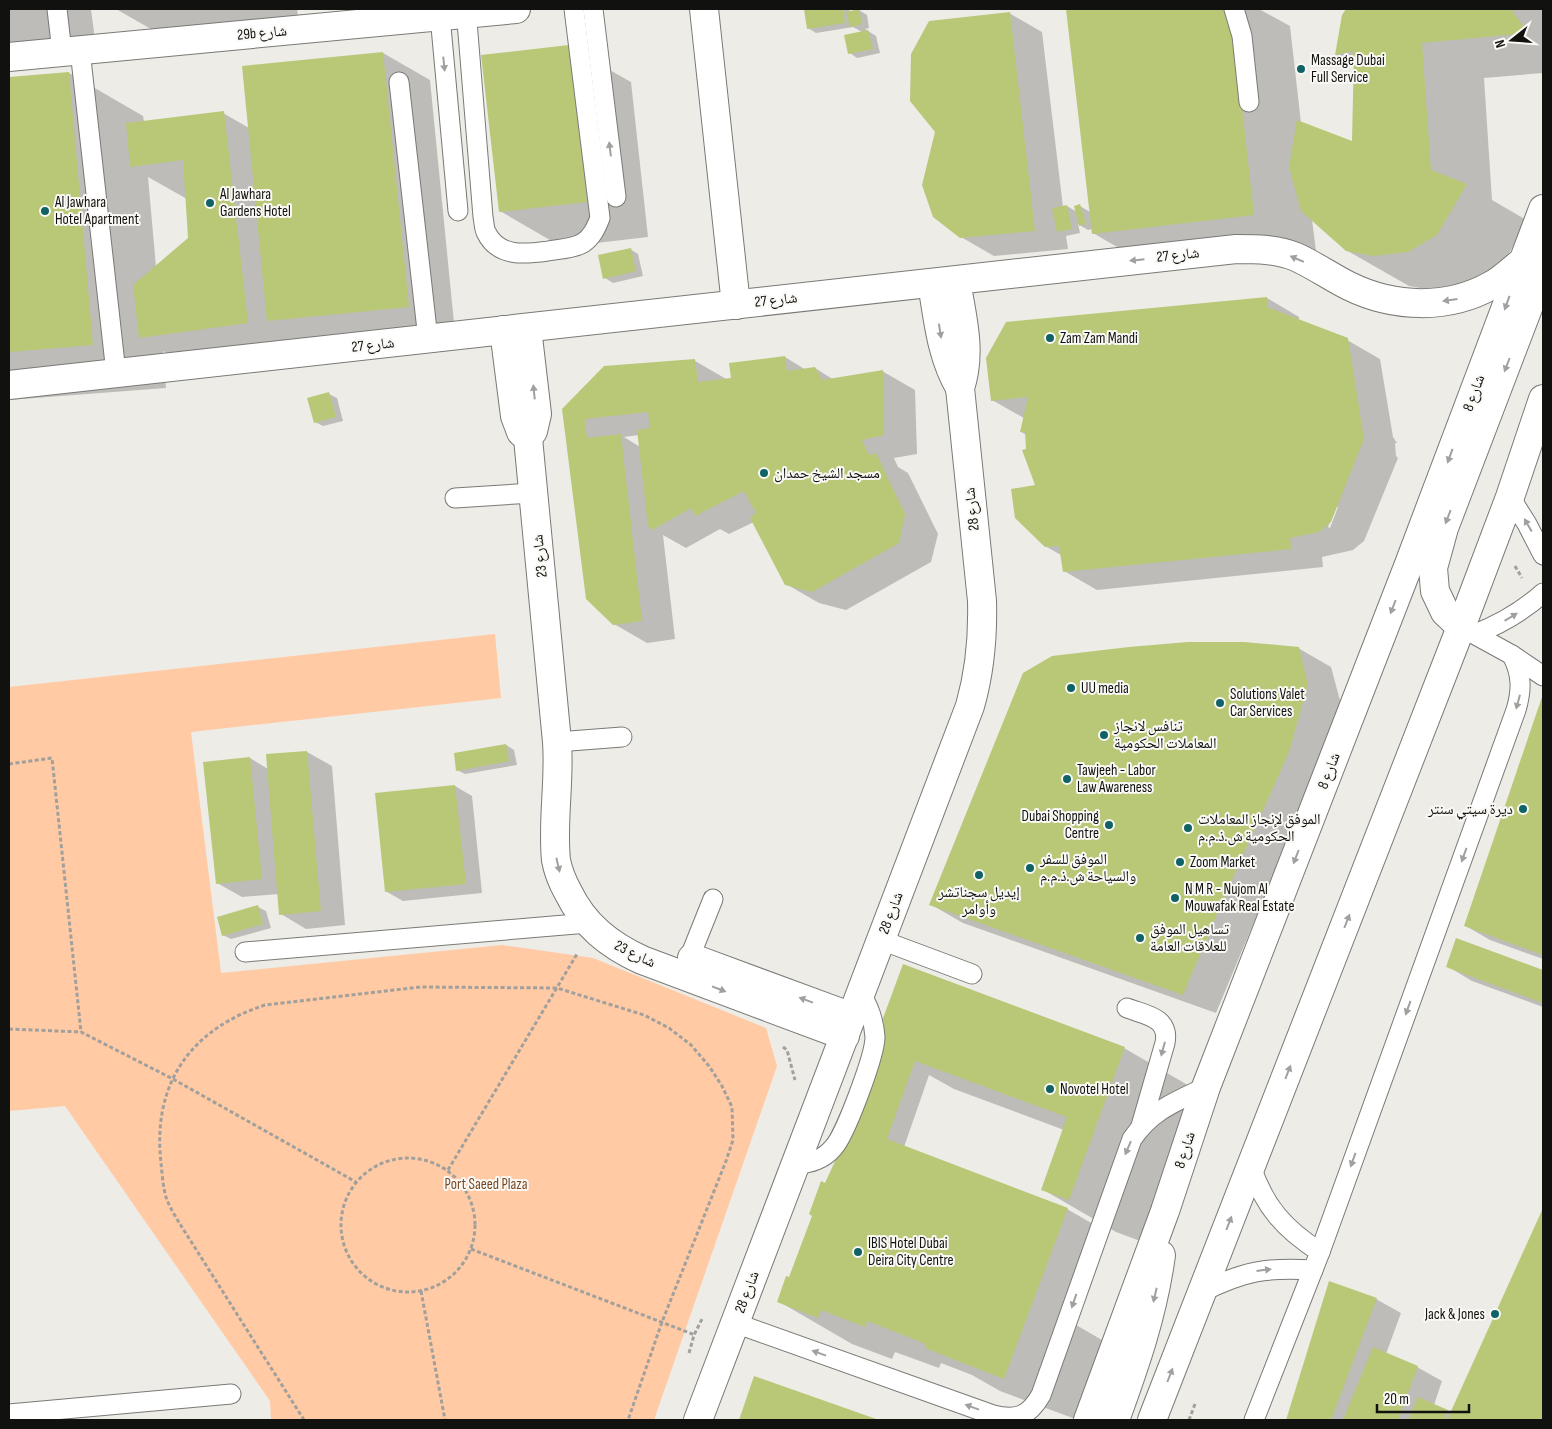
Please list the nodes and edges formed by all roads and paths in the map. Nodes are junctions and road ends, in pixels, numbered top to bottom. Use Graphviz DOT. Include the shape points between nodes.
graph roads {
  1 [pos="57,9"];
  2 [pos="516,9"];
  3 [pos="574,9"];
  4 [pos="593,9"];
  5 [pos="704,9"];
  6 [pos="1234,9"];
  7 [pos="1243,9"];
  8 [pos="466,11"];
  9 [pos="440,16"];
  10 [pos="1242,36"];
  11 [pos="71,51"];
  12 [pos="9,57"];
  13 [pos="399,82"];
  14 [pos="1249,102"];
  15 [pos="616,197"];
  16 [pos="458,211"];
  17 [pos="1542,213"];
  18 [pos="1522,262"];
  19 [pos="944,282"];
  20 [pos="736,305"];
  21 [pos="515,329"];
  22 [pos="428,339"];
  23 [pos="116,373"];
  24 [pos="9,385"];
  25 [pos="1543,399"];
  26 [pos="534,494"];
  27 [pos="1510,497"];
  28 [pos="455,498"];
  29 [pos="1543,555"];
  30 [pos="1543,593"];
  31 [pos="1468,631"];
  32 [pos="1512,655"];
  33 [pos="1543,676"];
  34 [pos="622,737"];
  35 [pos="558,753"];
  36 [pos="9,764"];
  37 [pos="713,899"];
  38 [pos="585,935"];
  39 [pos="881,940"];
  40 [pos="245,952"];
  41 [pos="686,966"];
  42 [pos="972,974"];
  43 [pos="557,988"];
  44 [pos="1126,1008"];
  45 [pos="852,1016"];
  46 [pos="9,1029"];
  47 [pos="81,1032"];
  48 [pos="781,1044"];
  49 [pos="173,1079"];
  50 [pos="796,1083"];
  51 [pos="1206,1087"];
  52 [pos="1141,1126"];
  53 [pos="795,1165"];
  54 [pos="1251,1166"];
  55 [pos="448,1170"];
  56 [pos="356,1182"];
  57 [pos="1164,1212"];
  58 [pos="471,1249"];
  59 [pos="1320,1252"];
  60 [pos="1313,1270"];
  61 [pos="421,1291"];
  62 [pos="1202,1292"];
  63 [pos="706,1311"];
  64 [pos="662,1322"];
  65 [pos="694,1335"];
  66 [pos="731,1335"];
  67 [pos="689,1354"];
  68 [pos="232,1394"];
  69 [pos="1195,1404"];
  70 [pos="9,1414"];
  71 [pos="304,1420"];
  72 [pos="445,1420"];
  73 [pos="628,1420"];
  74 [pos="698,1420"];
  75 [pos="1088,1420"];
  76 [pos="1115,1420"];
  77 [pos="1152,1420"];
  78 [pos="1189,1420"];
  79 [pos="1254,1420"];
  1 -- 11 [label="lane"];
  2 -- 8 [label="street, 29b شارع"];
  3 -- 8 [label="lane" via="600,218 594,232 583,243 523,254 509,252 486,232"];
  15 -- 4 [label="lane, one-way"];
  5 -- 20 [label="street"];
  6 -- 10 [label="lane"];
  7 -- 10 [label="lane"];
  8 -- 9 [label="street, 29b شارع"];
  9 -- 11 [label="street, 29b شارع"];
  9 -- 16 [label="lane, one-way"];
  10 -- 14 [label="lane"];
  11 -- 12 [label="street, 29b شارع"];
  11 -- 23 [label="lane"];
  13 -- 22 [label="lane"];
  17 -- 18 [label="street, شارع 8"];
  17 -- 31 [label="street, one-way" via="1542,262 1536,287 1444,528 1433,568 1435,591 1445,612"];
  18 -- 19 [label="street, شارع 27, one-way" via="1493,285 1458,299 1421,304 1384,299 1350,286 1294,256 1265,249 1236,249"];
  18 -- 51 [label="street, شارع 8, one-way" via="1413,556"];
  19 -- 20 [label="street, شارع 27"];
  19 -- 39 [label="street, شارع 28" via="967,358 960,388 982,601 981,655 970,706"];
  20 -- 21 [label="street, شارع 27"];
  21 -- 22 [label="street, شارع 27"];
  21 -- 26 [label="street, شارع 23" via="537,414 528,438"];
  22 -- 23 [label="street, شارع 27"];
  23 -- 24 [label="street, شارع 27"];
  25 -- 27 [label="street"];
  26 -- 28 [label="lane"];
  26 -- 35 [label="street, شارع 23"];
  29 -- 27 [label="lane, one-way"];
  27 -- 31 [label="street"];
  31 -- 30 [label="lane, one-way" via="1496,626"];
  31 -- 32 [label="lane"];
  54 -- 31 [label="street, one-way"];
  32 -- 33 [label="lane"];
  32 -- 59 [label="lane, one-way" via="1518,667 1521,696"];
  34 -- 35 [label="lane"];
  35 -- 38 [label="street, شارع 23, one-way" via="556,862"];
  35 -- 41 [label="street, شارع 23" via="574,858 590,895 631,935"];
  36 -- 47 [label="path" via="52,758"];
  37 -- 41 [label="lane"];
  38 -- 40 [label="lane"];
  38 -- 41 [label="street, شارع 23" via="604,939 622,951"];
  38 -- 43 [label="path"];
  39 -- 42 [label="lane"];
  39 -- 45 [label="street, شارع 28"];
  41 -- 45 [label="street, شارع 23"];
  43 -- 49 [label="path" via="421,987 265,1005 221,1024 201,1040"];
  43 -- 55 [label="path"];
  43 -- 64 [label="path" via="644,1015 669,1028 691,1045 709,1066 732,1107 733,1140 729,1154"];
  44 -- 52 [label="lane, one-way" via="1157,1019 1166,1029"];
  45 -- 53 [label="street, شارع 28"];
  45 -- 53 [label="lane" via="868,1007 875,1038 873,1054 846,1126 834,1148 823,1157"];
  46 -- 47 [label="path"];
  47 -- 49 [label="path"];
  48 -- 50 [label="path" via="787,1050"];
  49 -- 56 [label="path"];
  49 -- 71 [label="path" via="165,1100 159,1144 166,1196 180,1224"];
  51 -- 52 [label="lane" via="1152,1115"];
  51 -- 57 [label="street, شارع 8"];
  52 -- 66 [label="lane, one-way" via="1126,1154 1041,1395 1034,1408 1022,1416 1007,1419"];
  53 -- 66 [label="street, شارع 28"];
  54 -- 59 [label="lane" via="1258,1188 1284,1225"];
  62 -- 54 [label="street, one-way"];
  55 -- 56 [label="path" via="430,1161 410,1157 390,1160 371,1168"];
  55 -- 58 [label="path" via="463,1186 473,1206 476,1228"];
  56 -- 61 [label="path" via="345,1203 341,1226 346,1249 357,1269 376,1284 398,1291"];
  57 -- 75 [label="street, شارع 8"];
  57 -- 76 [label="street, one-way" via="1158,1277 1148,1323"];
  58 -- 61 [label="path" via="460,1268 442,1283"];
  58 -- 64 [label="path"];
  59 -- 60 [label="lane"];
  62 -- 60 [label="lane, one-way" via="1227,1279 1255,1271 1283,1268"];
  60 -- 79 [label="lane"];
  61 -- 72 [label="path"];
  77 -- 62 [label="street, one-way"];
  63 -- 65 [label="path"];
  64 -- 65 [label="path"];
  64 -- 73 [label="path"];
  65 -- 66 [label="path"];
  65 -- 67 [label="path"];
  66 -- 74 [label="street, شارع 28"];
  68 -- 70 [label="lane"];
  69 -- 78 [label="path"];
}
